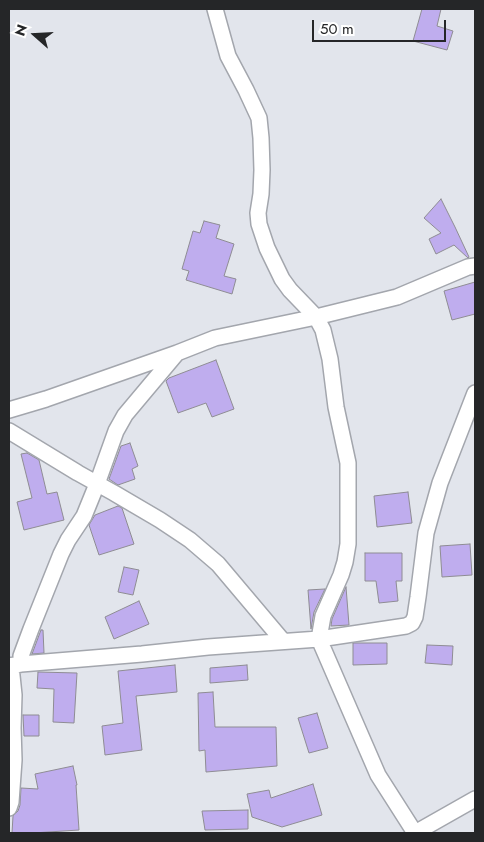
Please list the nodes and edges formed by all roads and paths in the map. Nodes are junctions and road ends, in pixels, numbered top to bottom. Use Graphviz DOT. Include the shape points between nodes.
graph roads {
  1 [pos="215,9"];
  2 [pos="475,266"];
  3 [pos="316,317"];
  4 [pos="177,353"];
  5 [pos="475,393"];
  6 [pos="9,410"];
  7 [pos="9,431"];
  8 [pos="97,484"];
  9 [pos="319,639"];
  10 [pos="283,641"];
  11 [pos="14,666"];
  12 [pos="475,799"];
  13 [pos="9,808"];
  14 [pos="415,833"];
  1 -- 3 [label="street" via="228,56 258,118 262,170 258,224 282,279"];
  2 -- 3 [label="street" via="397,297"];
  3 -- 4 [label="street" via="215,338"];
  3 -- 9 [label="street" via="323,330 330,359 348,463 349,499 346,562 324,616"];
  4 -- 6 [label="street"];
  4 -- 8 [label="street" via="125,415"];
  5 -- 9 [label="street" via="440,483 426,532 412,623"];
  7 -- 8 [label="street"];
  8 -- 10 [label="street" via="190,540 218,564"];
  8 -- 11 [label="street" via="84,516 61,554 21,656"];
  9 -- 10 [label="street"];
  9 -- 14 [label="street" via="378,775"];
  10 -- 11 [label="street"];
  11 -- 13 [label="street" via="14,760"];
  12 -- 14 [label="street"];
}
